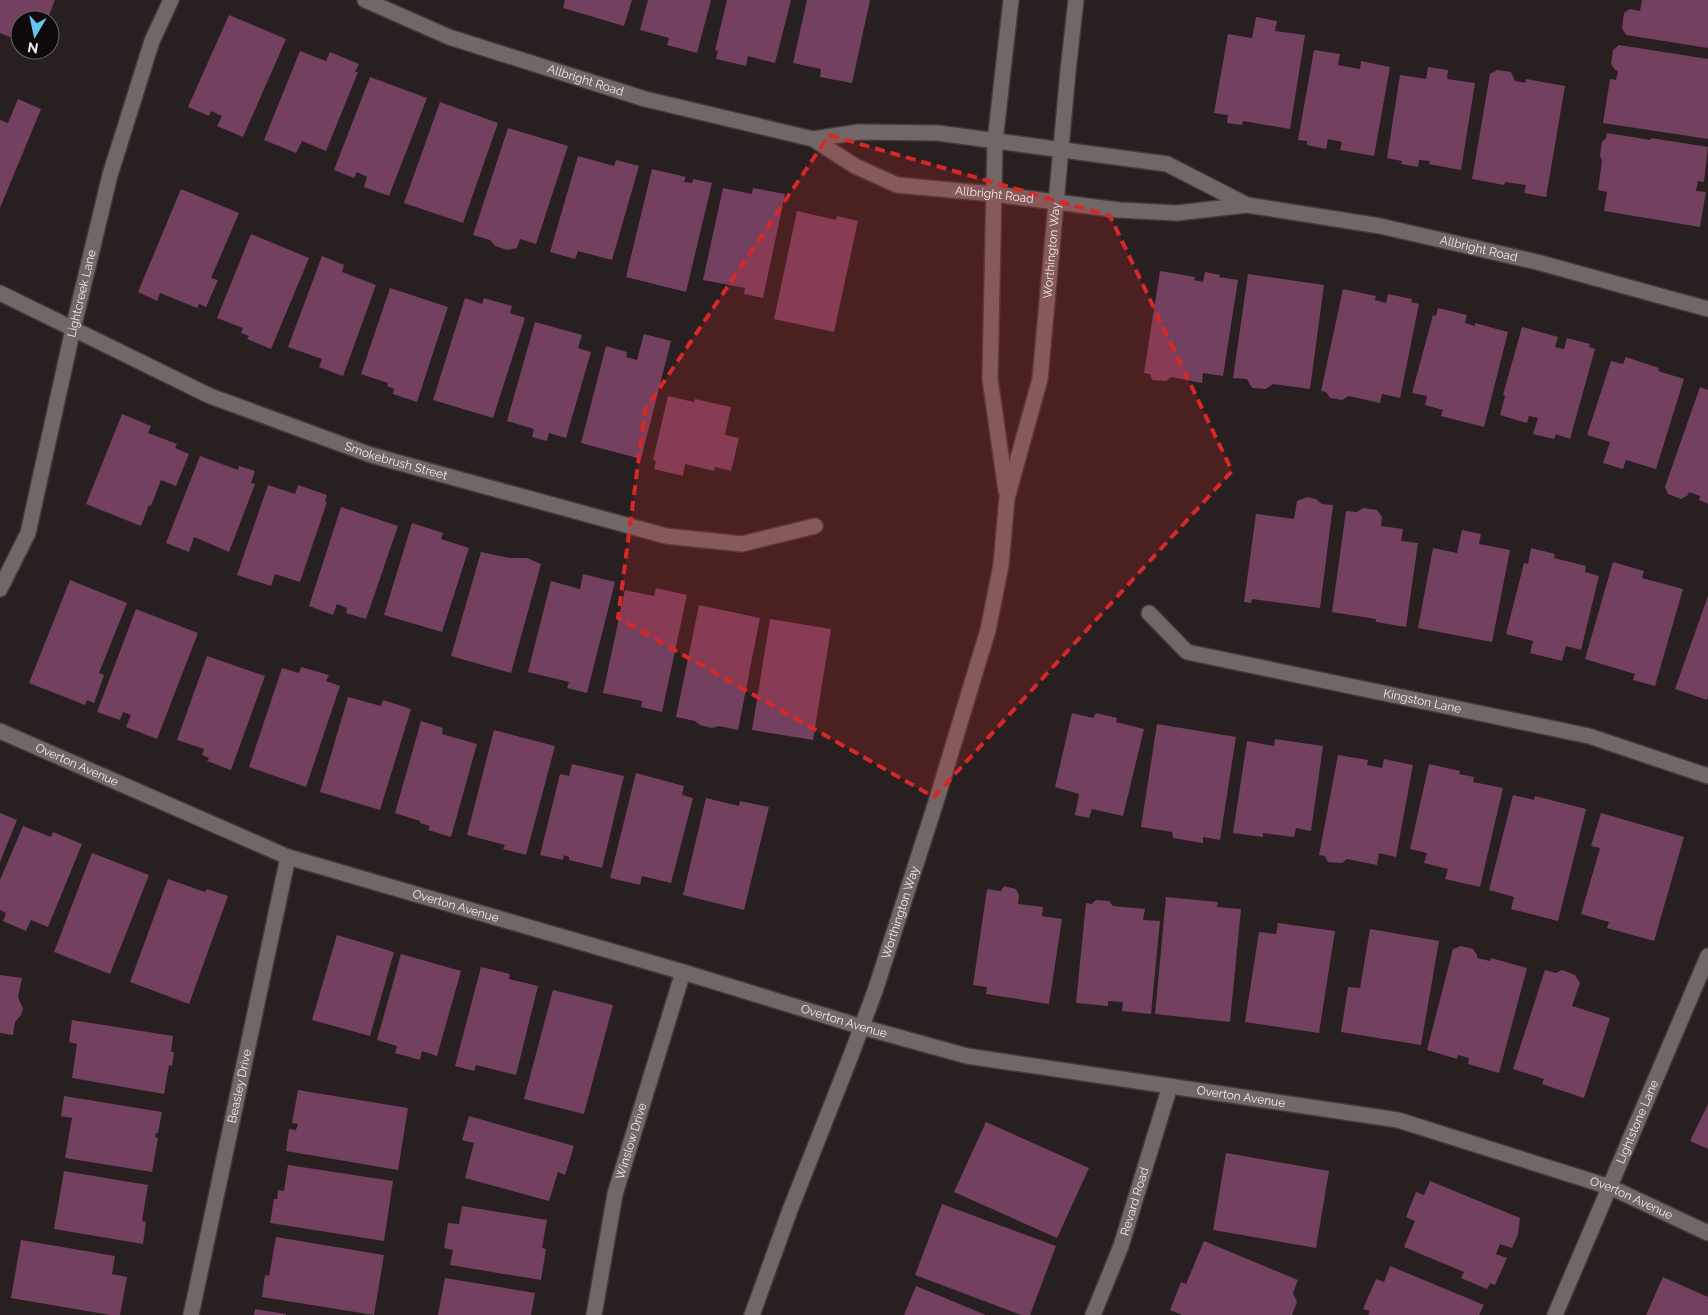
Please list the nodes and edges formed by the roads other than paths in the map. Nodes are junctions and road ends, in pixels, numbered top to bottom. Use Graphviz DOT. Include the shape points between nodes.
graph roads {
  1 [pos="171,0"];
  2 [pos="365,0"];
  3 [pos="1011,0"];
  4 [pos="1076,0"];
  5 [pos="813,139"];
  6 [pos="995,141"];
  7 [pos="1061,150"];
  8 [pos="993,194"];
  9 [pos="1057,203"];
  10 [pos="1247,204"];
  11 [pos="0,293"];
  12 [pos="1708,309"];
  13 [pos="72,328"];
  14 [pos="1007,498"];
  15 [pos="815,526"];
  16 [pos="0,589"];
  17 [pos="1149,613"];
  18 [pos="0,730"];
  19 [pos="1708,776"];
  20 [pos="288,857"];
  21 [pos="1708,956"];
  22 [pos="683,972"];
  23 [pos="862,1027"];
  24 [pos="1170,1086"];
  25 [pos="1610,1187"];
  26 [pos="1708,1233"];
  27 [pos="191,1315"];
  28 [pos="594,1315"];
  29 [pos="752,1315"];
  30 [pos="1093,1315"];
  31 [pos="1555,1315"];
  1 -- 13 [label="street, Lightcreek Lane" via="152,41 110,175"];
  2 -- 5 [label="street, Allbright Road" via="449,37 644,99"];
  3 -- 6 [label="street, Worthington Way"];
  4 -- 7 [label="street, Worthington Way"];
  5 -- 6 [label="street, Allbright Road" via="859,132 938,133"];
  5 -- 8 [label="street, Allbright Road" via="855,166 897,184"];
  6 -- 7 [label="street, Allbright Road"];
  6 -- 8 [label="street, Worthington Way"];
  7 -- 9 [label="street, Worthington Way"];
  7 -- 10 [label="street, Allbright Road" via="1167,164"];
  8 -- 9 [label="street, Allbright Road"];
  8 -- 14 [label="street, Worthington Way" via="990,379"];
  9 -- 10 [label="street, Allbright Road" via="1177,213"];
  9 -- 14 [label="street, Worthington Way" via="1040,379"];
  10 -- 12 [label="street, Allbright Road" via="1380,226 1537,262"];
  11 -- 13 [label="street, Smokebrush Street"];
  13 -- 15 [label="street, Smokebrush Street" via="210,396 371,454 666,536 742,544"];
  13 -- 16 [label="street, Lightcreek Lane" via="28,533"];
  14 -- 23 [label="street, Worthington Way" via="1001,565 988,630"];
  17 -- 19 [label="street, Kingston Lane" via="1187,652 1589,736"];
  18 -- 20 [label="street, Overton Avenue"];
  20 -- 22 [label="street, Overton Avenue"];
  20 -- 27 [label="street, Beasley Drive"];
  21 -- 25 [label="street, Lightstone Lane"];
  22 -- 23 [label="street, Overton Avenue"];
  22 -- 28 [label="street, Winslow Drive" via="615,1194"];
  23 -- 24 [label="street, Overton Avenue" via="967,1056"];
  23 -- 29 [label="street, Worthington Way"];
  24 -- 25 [label="street, Overton Avenue" via="1398,1120"];
  24 -- 30 [label="street, Revard Road" via="1121,1246"];
  25 -- 26 [label="street, Overton Avenue"];
  25 -- 31 [label="street, Lightstone Lane"];
}
